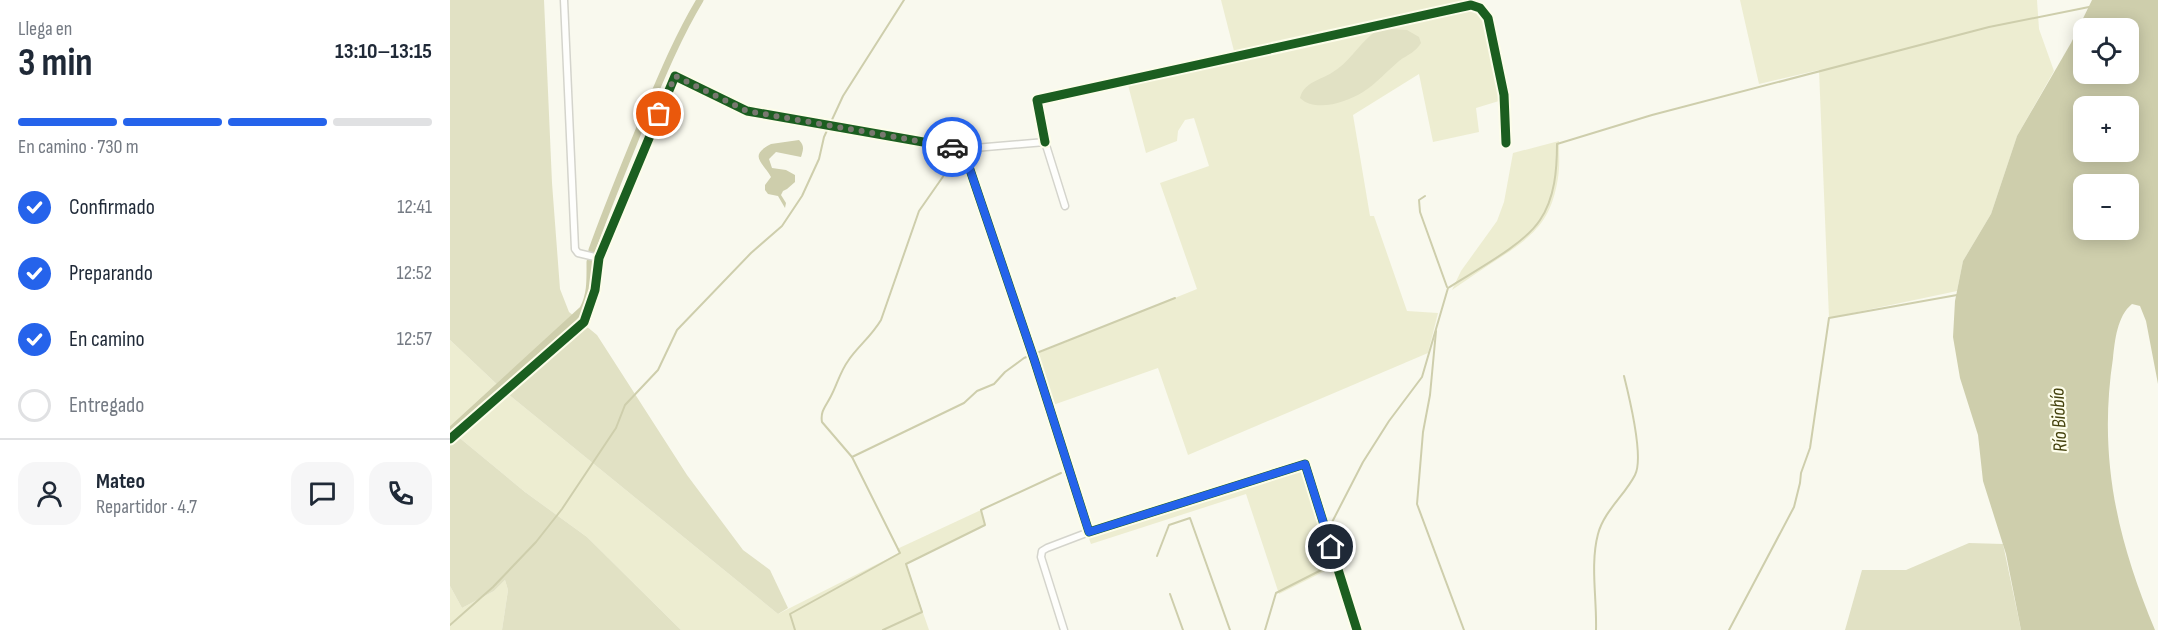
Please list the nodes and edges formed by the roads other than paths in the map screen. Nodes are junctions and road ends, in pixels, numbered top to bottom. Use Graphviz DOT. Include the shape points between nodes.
graph roads {
  1 [pos="564,0"];
  2 [pos="1045,142"];
  3 [pos="1506,143"];
  4 [pos="963,149"];
  5 [pos="1065,206"];
  6 [pos="598,258"];
  7 [pos="450,439"];
  8 [pos="1089,532"];
  9 [pos="1064,630"];
  10 [pos="1357,630"];
  1 -- 6 [label="street" via="575,249 578,254"];
  2 -- 3 [label="street" via="1037,100 1471,5 1480,8 1488,18 1504,95"];
  2 -- 4 [label="street"];
  2 -- 5 [label="street"];
  4 -- 6 [label="street" via="747,111 675,76"];
  4 -- 8 [label="street"];
  6 -- 7 [label="street" via="595,290 584,322"];
  8 -- 9 [label="street" via="1042,551"];
  8 -- 10 [label="street" via="1305,464"];
}
